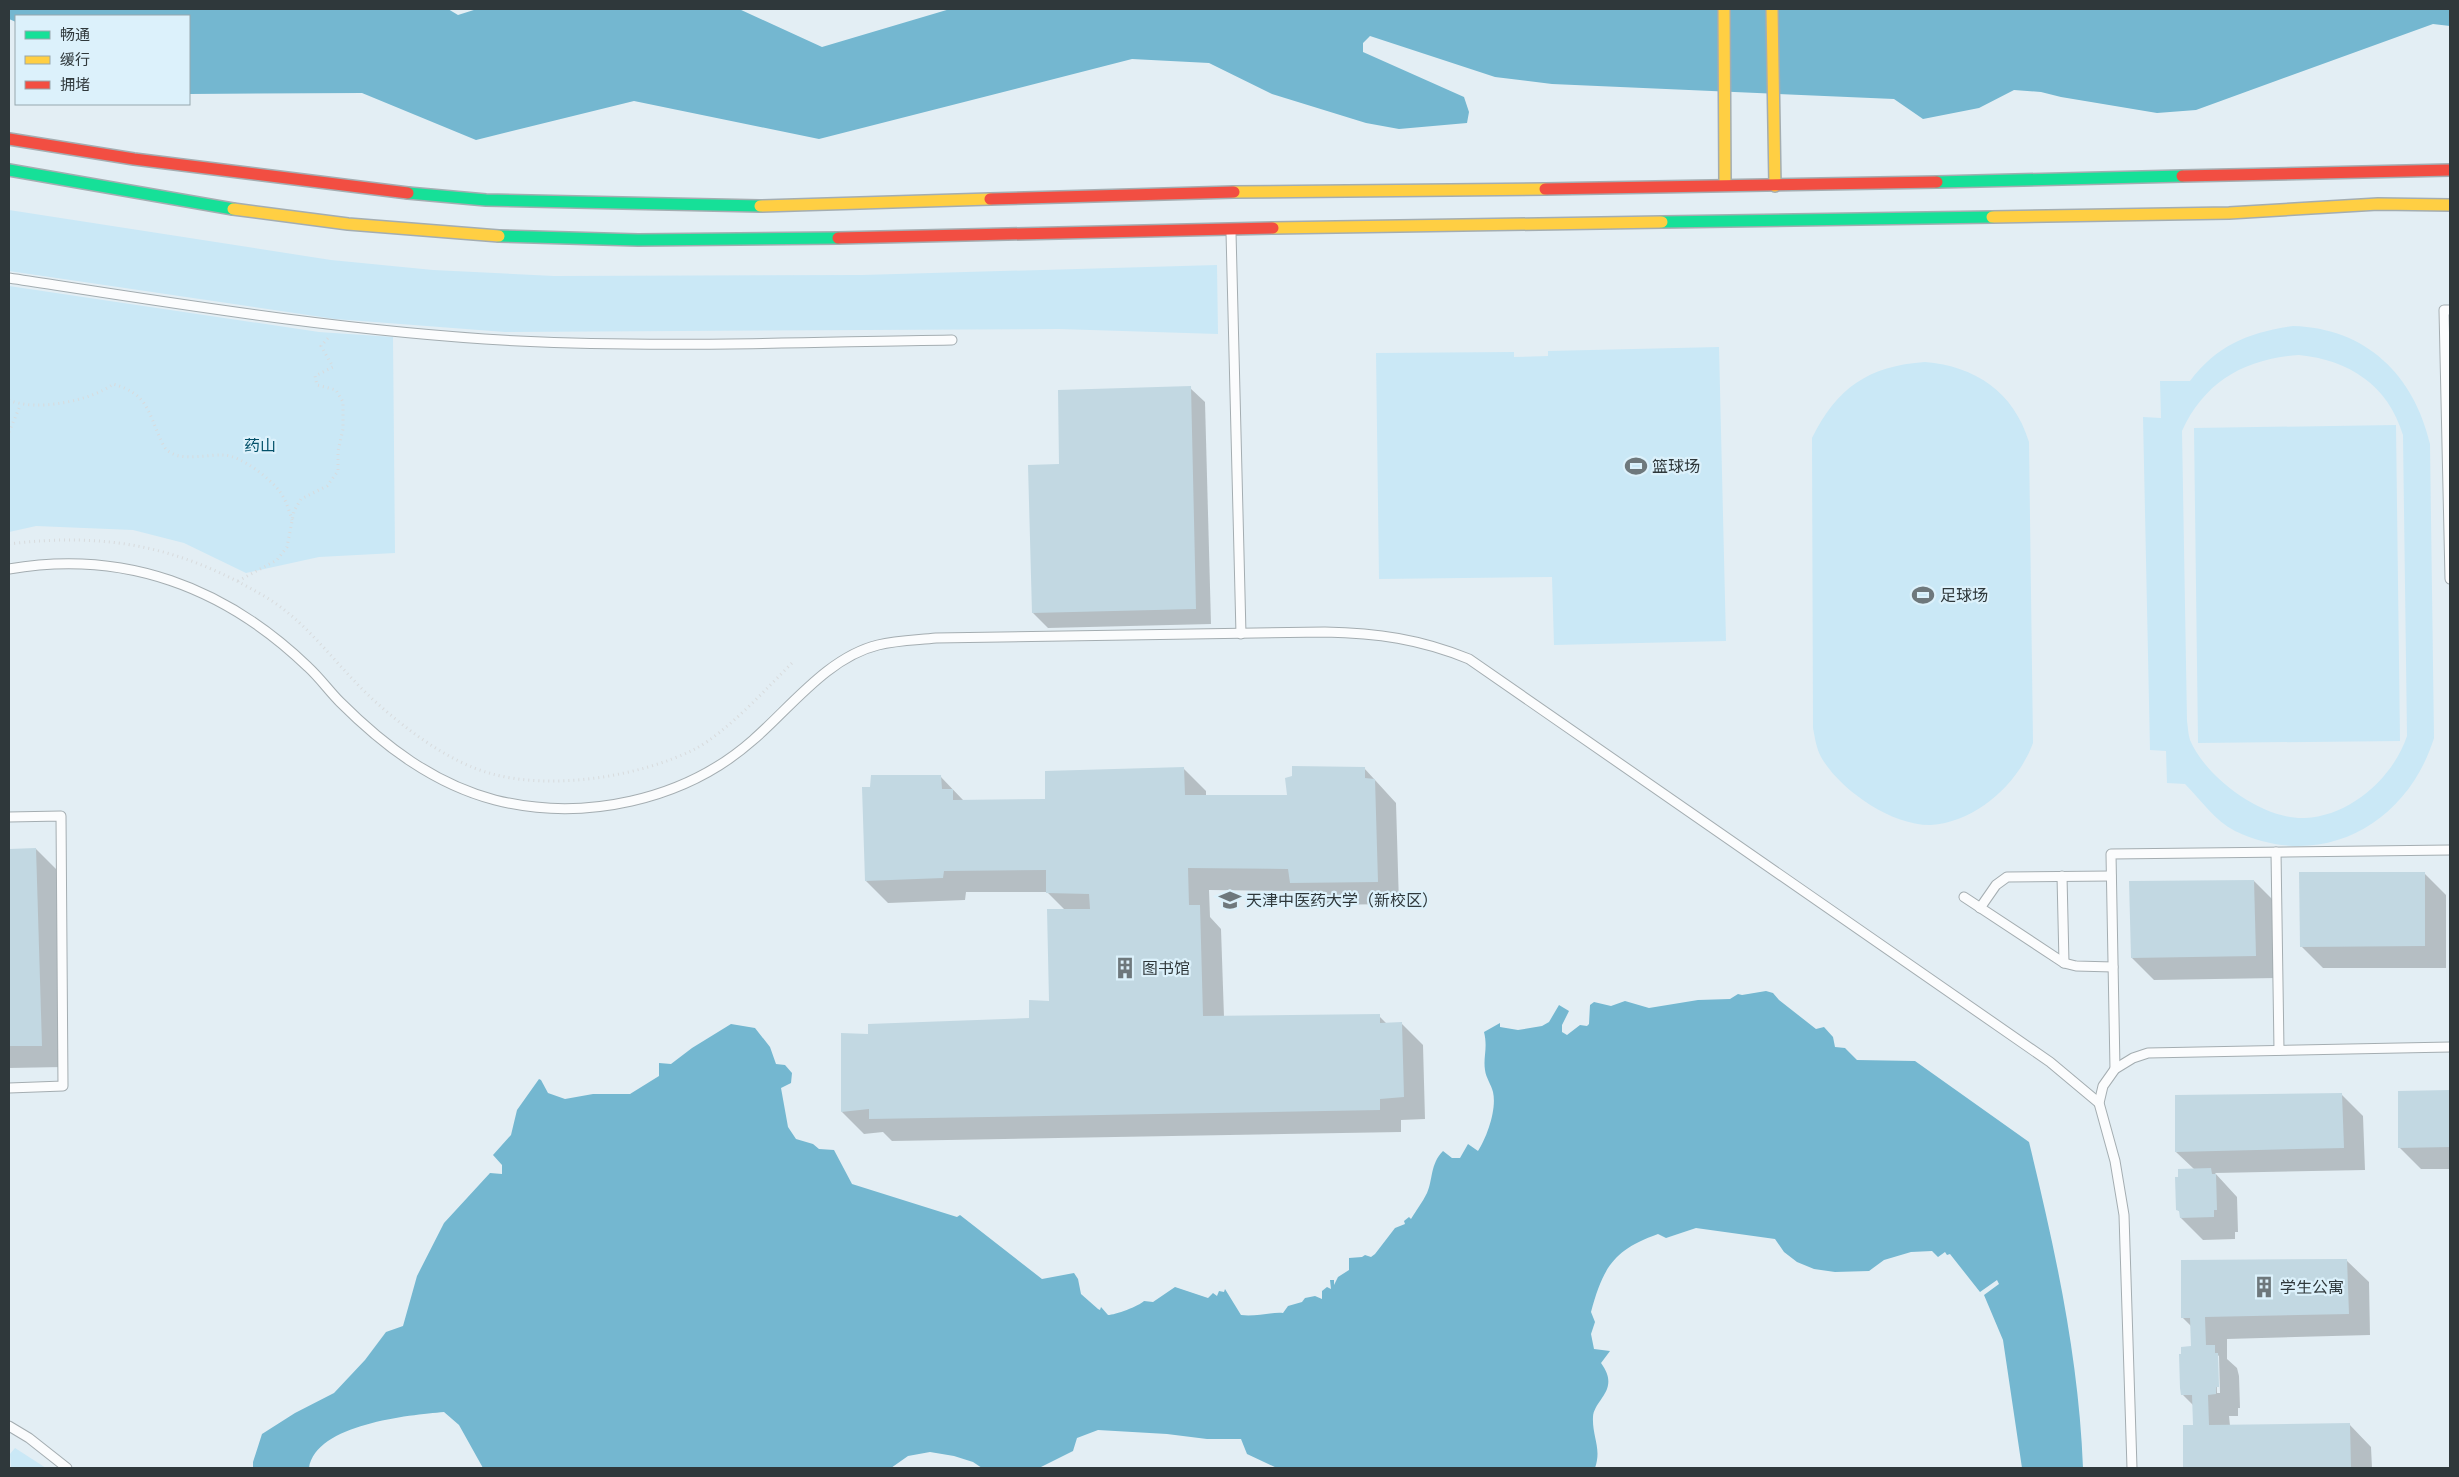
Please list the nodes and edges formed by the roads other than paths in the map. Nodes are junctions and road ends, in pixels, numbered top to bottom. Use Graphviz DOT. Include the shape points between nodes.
graph roads {
  1 [pos="1724,9"];
  2 [pos="1772,9"];
  3 [pos="9,138"];
  4 [pos="9,161"];
  5 [pos="28,161"];
  6 [pos="77,162"];
  7 [pos="174,164"];
  8 [pos="9,170"];
  9 [pos="2450,170"];
  10 [pos="1725,185"];
  11 [pos="1775,186"];
  12 [pos="2450,195"];
  13 [pos="2378,204"];
  14 [pos="2450,205"];
  15 [pos="733,207"];
  16 [pos="830,215"];
  17 [pos="937,224"];
  18 [pos="1231,229"];
  19 [pos="1034,232"];
  20 [pos="9,278"];
  21 [pos="2450,310"];
  22 [pos="952,340"];
  23 [pos="9,570"];
  24 [pos="2450,579"];
  25 [pos="1241,634"];
  26 [pos="9,817"];
  27 [pos="2450,850"];
  28 [pos="2276,852"];
  29 [pos="2062,876"];
  30 [pos="2112,876"];
  31 [pos="1964,897"];
  32 [pos="1980,908"];
  33 [pos="2064,963"];
  34 [pos="2113,967"];
  35 [pos="2450,1047"];
  36 [pos="2279,1050"];
  37 [pos="2114,1069"];
  38 [pos="9,1088"];
  39 [pos="2099,1103"];
  40 [pos="9,1426"];
  41 [pos="67,1468"];
  42 [pos="2132,1468"];
  1 -- 10 [label="main road"];
  2 -- 11 [label="main road"];
  3 -- 7 [label="main road"];
  4 -- 5 [label="main road"];
  6 -- 7 [label="main road"];
  7 -- 15 [label="main road" via="384,191 486,200"];
  8 -- 19 [label="main road" via="219,207 462,234 711,241"];
  9 -- 11 [label="main road"];
  10 -- 11 [label="main road"];
  10 -- 15 [label="main road" via="1170,193"];
  12 -- 13 [label="main road"];
  13 -- 14 [label="main road"];
  13 -- 18 [label="main road" via="2219,213"];
  15 -- 16 [label="main road"];
  17 -- 19 [label="main road"];
  18 -- 19 [label="main road"];
  18 -- 25 [label="lane"];
  20 -- 22 [label="lane" via="338,326 518,341 722,345"];
  21 -- 24 [label="lane" via="2444,310"];
  23 -- 25 [label="lane" via="39,564 105,564 199,592 222,602 286,646 367,727 430,775 494,800 564,809 634,802 728,760 822,677 849,657 876,645 936,638"];
  25 -- 39 [label="lane" via="1362,632 1436,645 1469,659 2050,1062"];
  26 -- 38 [label="lane" via="60,816 64,1086"];
  27 -- 28 [label="lane"];
  28 -- 30 [label="lane" via="2111,854"];
  28 -- 36 [label="lane"];
  29 -- 30 [label="lane"];
  29 -- 32 [label="lane" via="2007,877 1996,885"];
  29 -- 33 [label="lane"];
  30 -- 34 [label="lane"];
  31 -- 32 [label="lane"];
  32 -- 33 [label="lane"];
  33 -- 34 [label="lane"];
  34 -- 37 [label="lane"];
  35 -- 36 [label="lane"];
  36 -- 37 [label="lane" via="2148,1053"];
  37 -- 39 [label="lane" via="2103,1086"];
  39 -- 42 [label="lane" via="2118,1175 2124,1215"];
  40 -- 41 [label="lane"];
}
